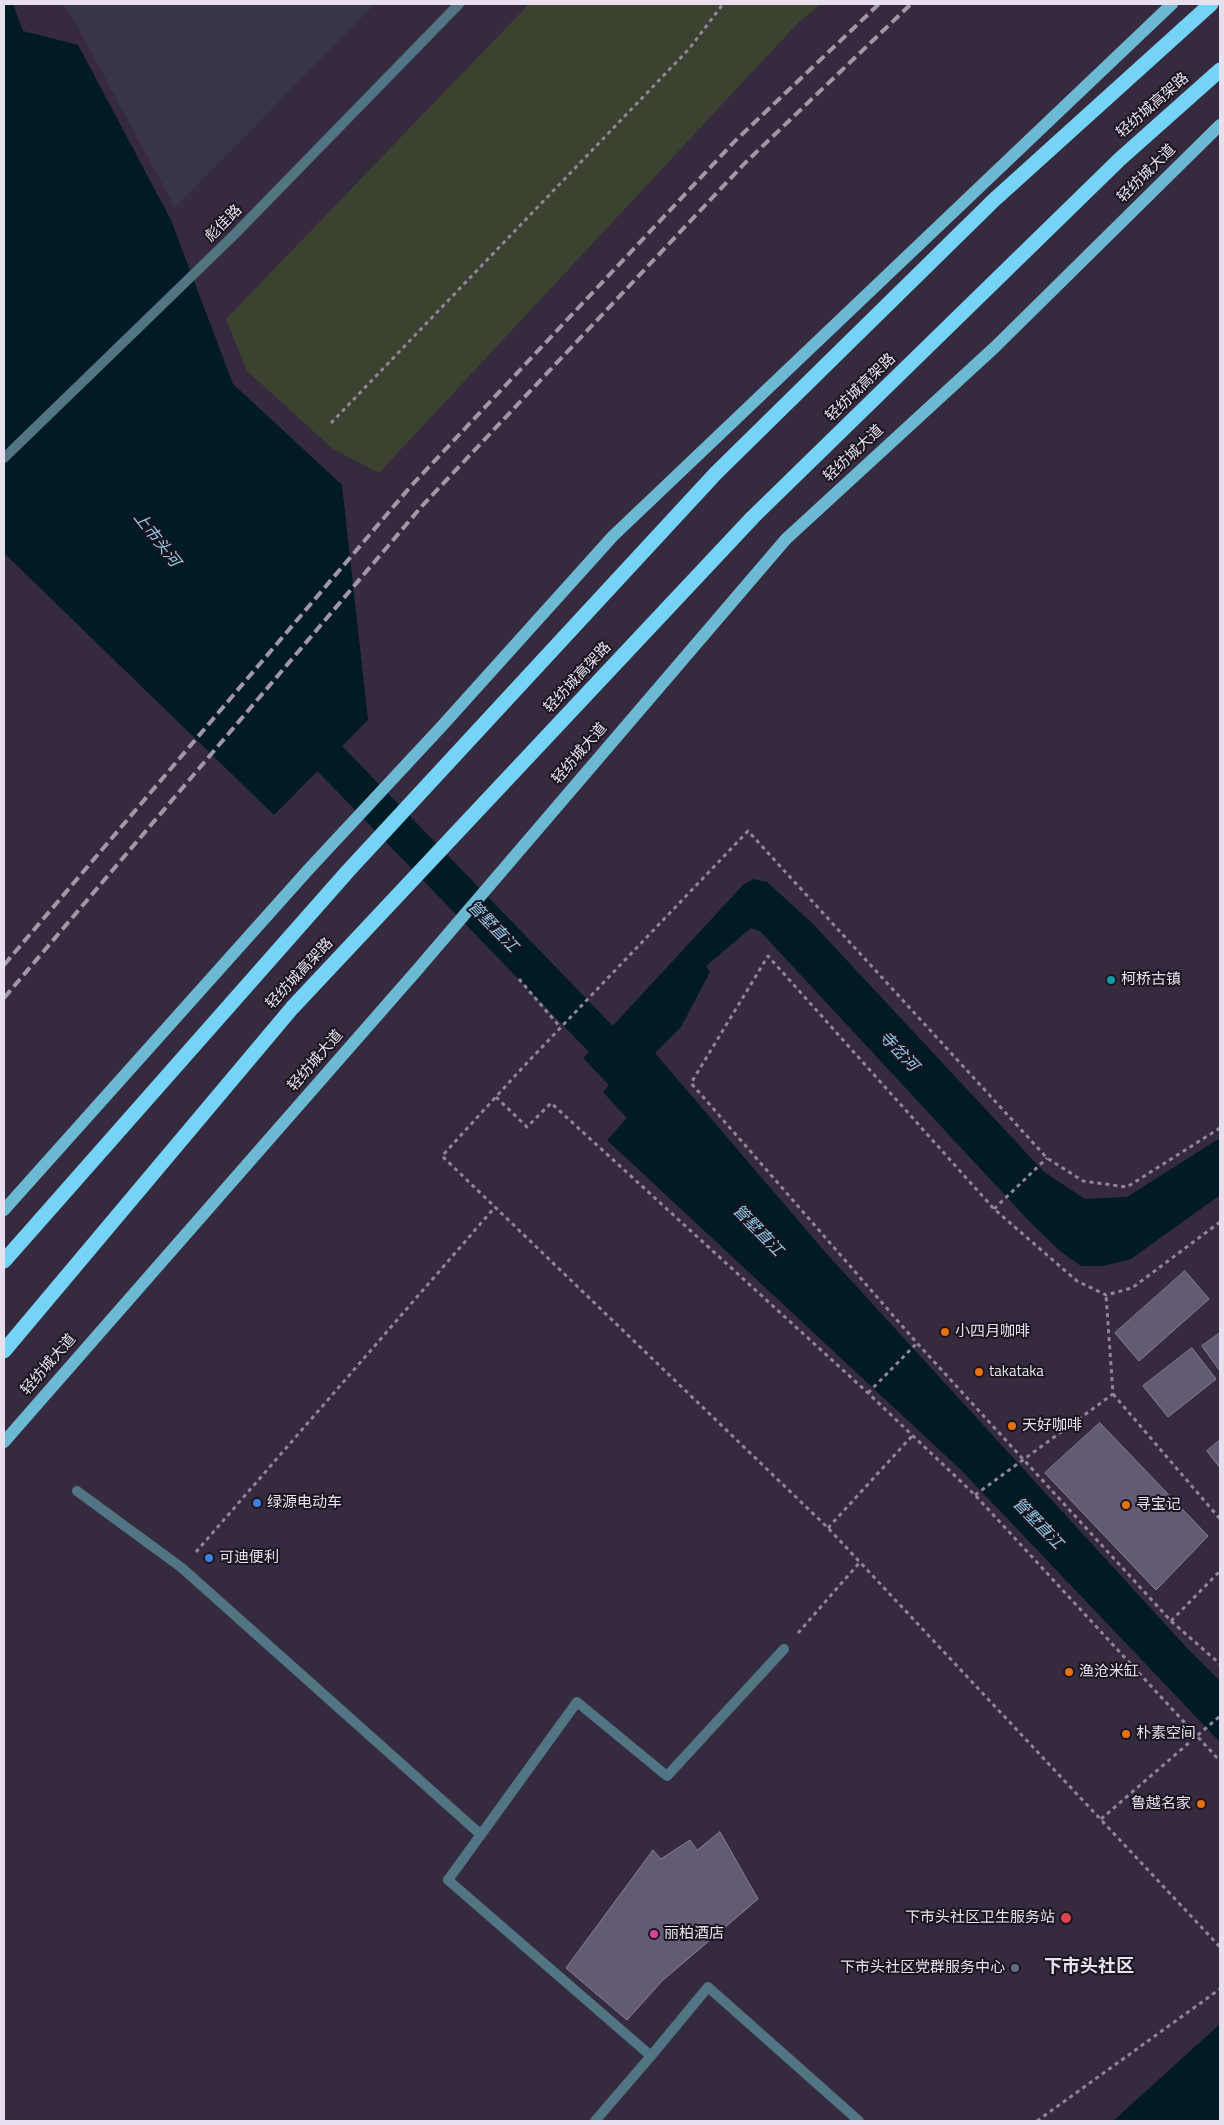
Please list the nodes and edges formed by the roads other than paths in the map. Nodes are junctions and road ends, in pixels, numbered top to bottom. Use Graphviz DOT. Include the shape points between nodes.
graph roads {
  1 [pos="459,4"];
  2 [pos="1172,4"];
  3 [pos="1211,4"];
  4 [pos="1220,70"];
  5 [pos="1220,125"];
  6 [pos="4,458"];
  7 [pos="4,1210"];
  8 [pos="4,1261"];
  9 [pos="4,1351"];
  10 [pos="4,1442"];
  11 [pos="77,1491"];
  12 [pos="784,1649"];
  13 [pos="480,1834"];
  14 [pos="651,2056"];
  15 [pos="595,2121"];
  16 [pos="859,2121"];
  1 -- 6 [label="street, 彪佳路" via="234,235"];
  2 -- 7 [label="main road" via="613,536"];
  3 -- 8 [label="highway, 轻纺城高架路" via="994,200 716,473 348,871"];
  4 -- 9 [label="highway, 轻纺城高架路" via="1120,159 753,517 292,1008"];
  5 -- 10 [label="main road, 轻纺城大道" via="995,346 786,539 418,969"];
  11 -- 13 [label="street" via="182,1568"];
  12 -- 13 [label="street" via="667,1776 577,1702"];
  13 -- 14 [label="street" via="448,1880"];
  14 -- 15 [label="street"];
  14 -- 16 [label="street" via="708,1987"];
}
